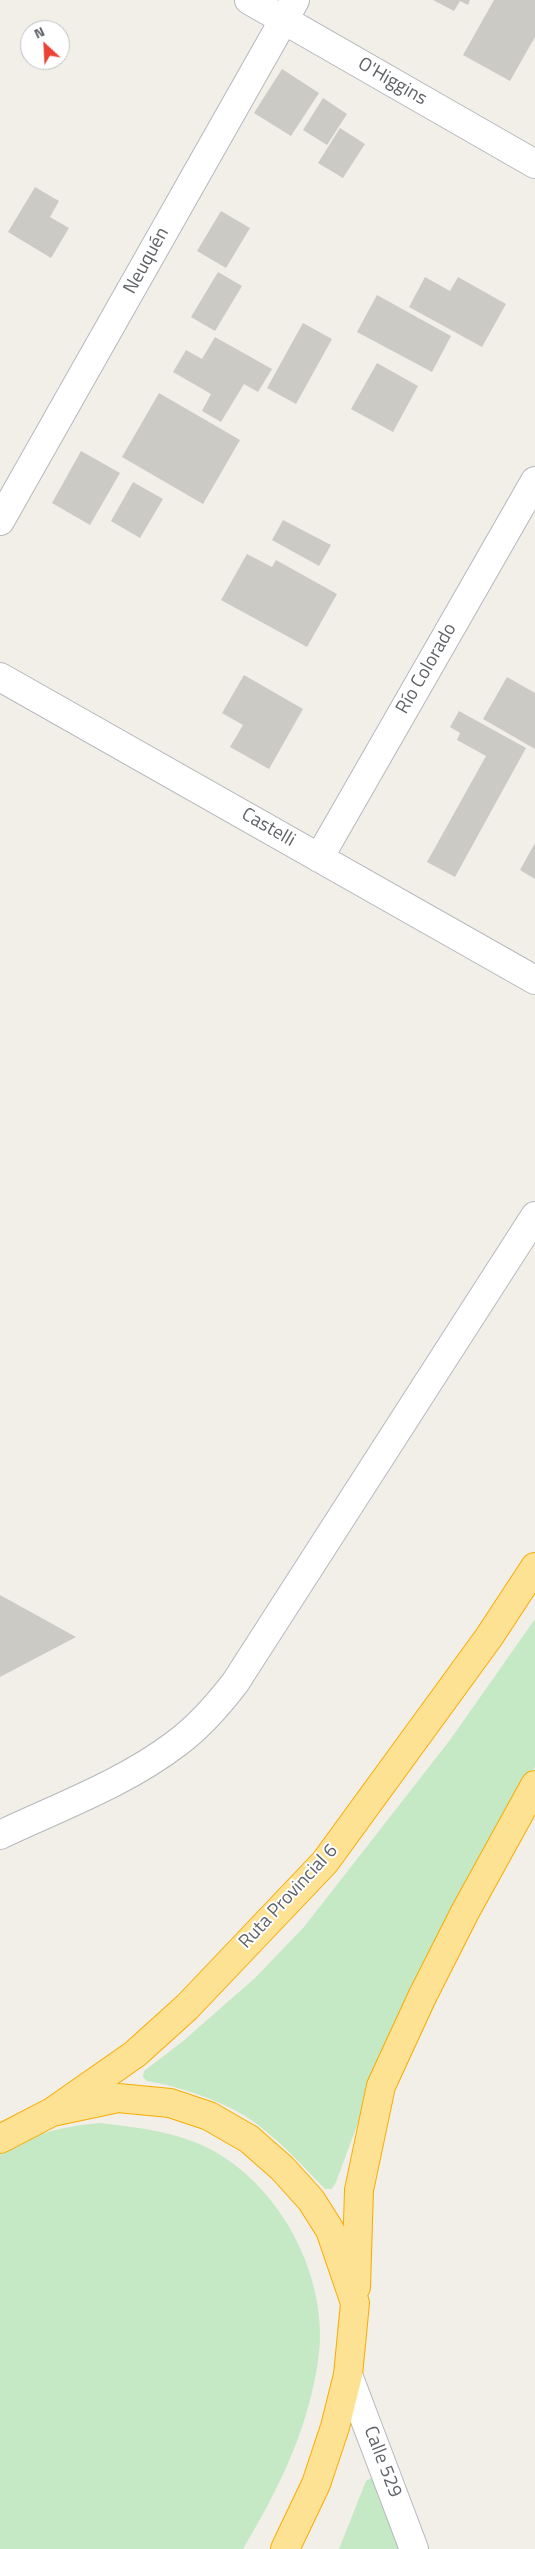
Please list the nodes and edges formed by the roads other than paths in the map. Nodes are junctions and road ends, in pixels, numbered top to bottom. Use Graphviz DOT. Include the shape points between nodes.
graph roads {
  1 [pos="249,0"];
  2 [pos="289,10"];
  3 [pos="535,164"];
  4 [pos="535,481"];
  5 [pos="0,522"];
  6 [pos="0,677"];
  7 [pos="319,858"];
  8 [pos="535,980"];
  9 [pos="535,1216"];
  10 [pos="535,1567"];
  11 [pos="535,1785"];
  12 [pos="0,1835"];
  13 [pos="52,2112"];
  14 [pos="0,2140"];
  15 [pos="355,2303"];
  16 [pos="348,2375"];
  17 [pos="285,2549"];
  18 [pos="414,2549"];
  1 -- 2 [label="street, O'Higgins"];
  2 -- 3 [label="street, O'Higgins"];
  2 -- 5 [label="street, Neuquén"];
  4 -- 7 [label="street, Río Colorado"];
  6 -- 7 [label="street, Castelli"];
  7 -- 8 [label="street, Castelli"];
  9 -- 12 [label="street" via="236,1683 218,1705 177,1743 147,1763"];
  10 -- 13 [label="highway, Ruta Provincial 6" via="489,1637 325,1862 187,2007 135,2054"];
  11 -- 15 [label="highway" via="465,1912 381,2086 359,2190"];
  13 -- 14 [label="highway"];
  13 -- 15 [label="highway" via="118,2098 170,2102 209,2116 249,2139 311,2200 330,2230"];
  15 -- 16 [label="highway"];
  16 -- 17 [label="highway" via="336,2427 316,2484"];
  16 -- 18 [label="street, Calle 529"];
}
